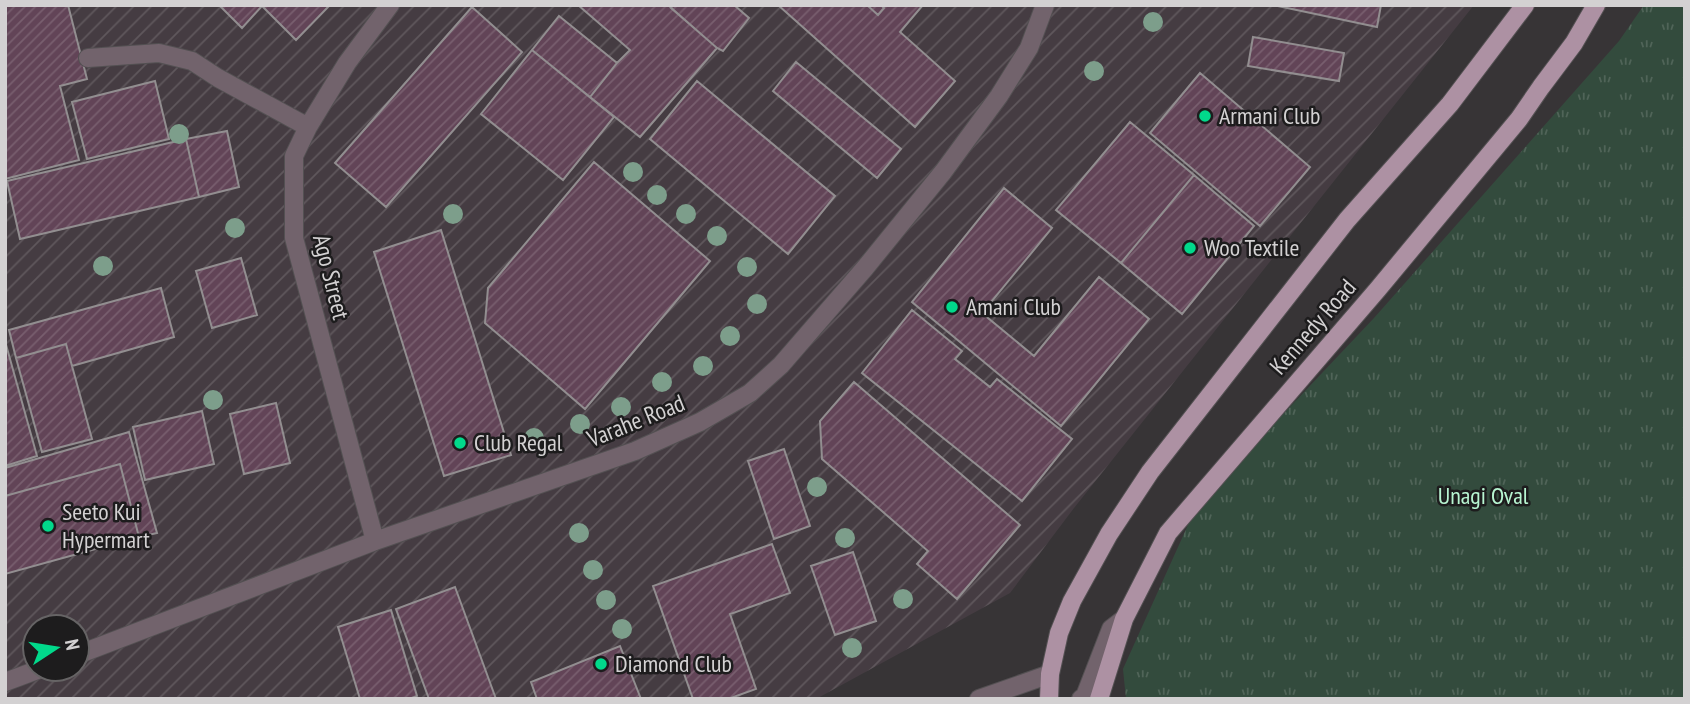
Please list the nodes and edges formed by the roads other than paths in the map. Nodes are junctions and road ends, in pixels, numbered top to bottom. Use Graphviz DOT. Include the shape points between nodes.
graph roads {
  1 [pos="390,5"];
  2 [pos="1045,5"];
  3 [pos="1525,5"];
  4 [pos="1597,5"];
  5 [pos="1610,5"];
  6 [pos="1574,43"];
  7 [pos="88,58"];
  8 [pos="308,127"];
  9 [pos="376,541"];
  10 [pos="1124,619"];
  11 [pos="91,650"];
  12 [pos="1050,674"];
  13 [pos="979,699"];
  14 [pos="1049,699"];
  15 [pos="1081,699"];
  16 [pos="1099,699"];
  1 -- 8 [label="street, Ago Street" via="346,63"];
  2 -- 9 [label="street, Varahe Road" via="1029,48 943,172 781,365 750,393 635,451"];
  3 -- 12 [label="main road, Kennedy Road" via="1450,104 1348,220 1150,472 1072,601"];
  4 -- 6 [label="main road, Kennedy Road"];
  5 -- 6 [label="main road"];
  6 -- 10 [label="main road, Kennedy Road" via="1519,119 1168,533"];
  7 -- 8 [label="street" via="159,53 192,61"];
  8 -- 9 [label="street, Ago Street" via="294,156 294,237"];
  9 -- 11 [label="street, Varahe Road"];
  10 -- 15 [label="street" via="1111,629"];
  10 -- 16 [label="main road, Kennedy Road"];
  12 -- 13 [label="street"];
  12 -- 14 [label="main road, Kennedy Road"];
}
